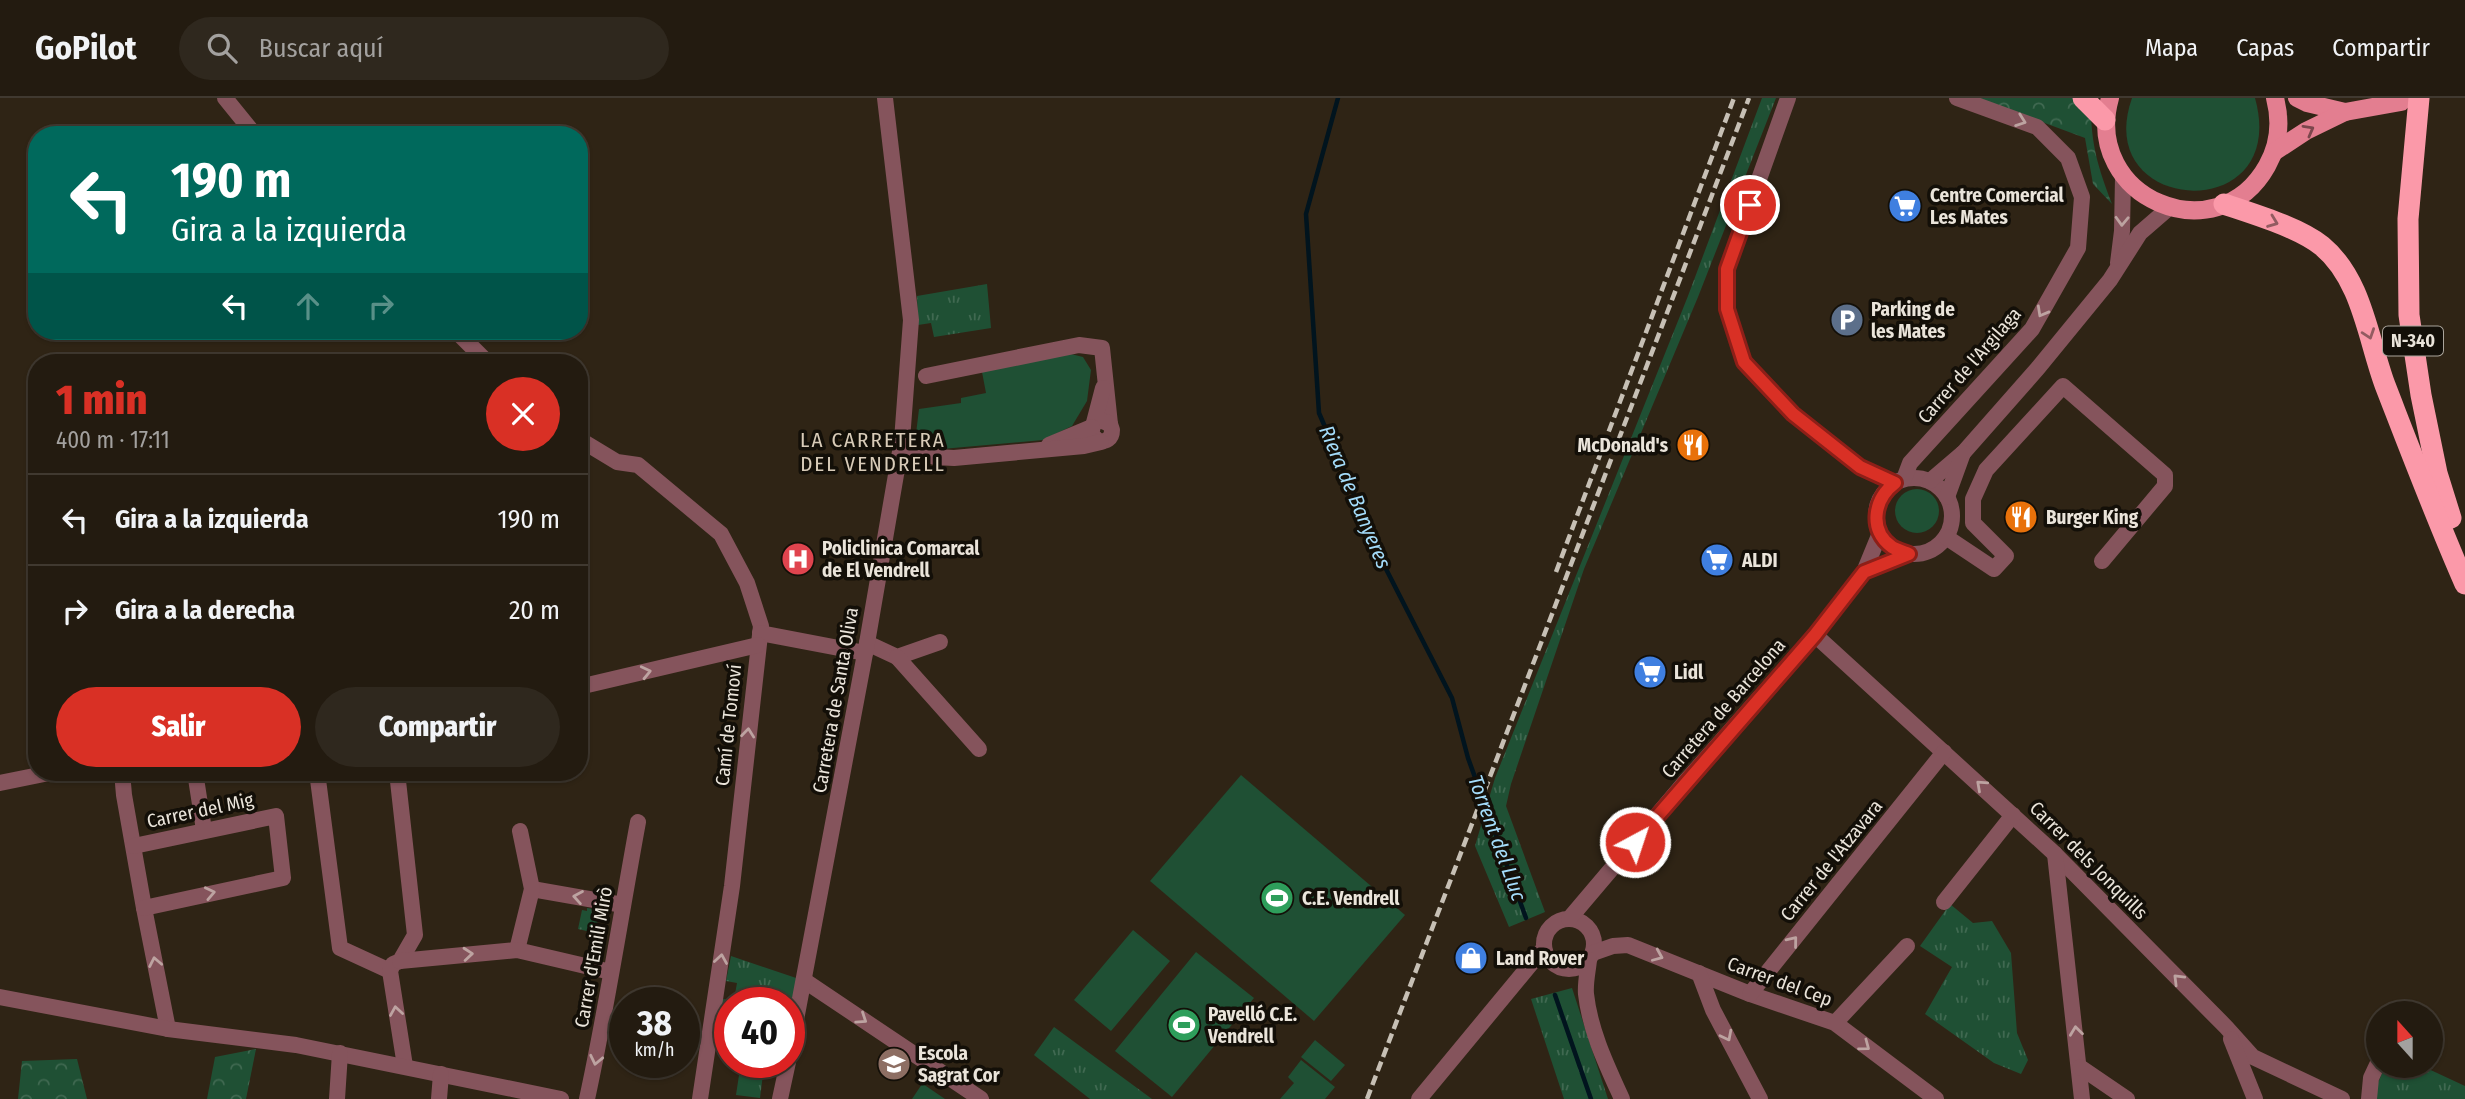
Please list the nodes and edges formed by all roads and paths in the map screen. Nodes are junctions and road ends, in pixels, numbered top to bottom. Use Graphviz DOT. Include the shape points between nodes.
graph roads {
  1 [pos="225,98"];
  2 [pos="885,98"];
  3 [pos="1788,98"];
  4 [pos="1957,98"];
  5 [pos="2082,98"];
  6 [pos="2110,98"];
  7 [pos="2275,98"];
  8 [pos="2297,98"];
  9 [pos="2410,100"];
  10 [pos="2345,112"];
  11 [pos="2105,120"];
  12 [pos="248,126"];
  13 [pos="2274,152"];
  14 [pos="2123,177"];
  15 [pos="2224,204"];
  16 [pos="2170,207"];
  17 [pos="2118,265"];
  18 [pos="465,340"];
  19 [pos="479,354"];
  20 [pos="2038,368"];
  21 [pos="926,376"];
  22 [pos="2063,386"];
  23 [pos="1099,425"];
  24 [pos="588,444"];
  25 [pos="901,449"];
  26 [pos="1034,451"];
  27 [pos="1964,452"];
  28 [pos="1860,467"];
  29 [pos="1899,481"];
  30 [pos="1930,481"];
  31 [pos="1947,497"];
  32 [pos="1881,498"];
  33 [pos="1880,533"];
  34 [pos="1946,537"];
  35 [pos="2465,552"];
  36 [pos="1909,554"];
  37 [pos="2102,561"];
  38 [pos="1864,572"];
  39 [pos="2465,584"];
  40 [pos="1815,635"];
  41 [pos="759,639"];
  42 [pos="940,642"];
  43 [pos="866,648"];
  44 [pos="897,657"];
  45 [pos="588,685"];
  46 [pos="979,749"];
  47 [pos="1944,752"];
  48 [pos="28,777"];
  49 [pos="123,781"];
  50 [pos="196,781"];
  51 [pos="318,781"];
  52 [pos="398,781"];
  53 [pos="0,783"];
  54 [pos="2013,814"];
  55 [pos="638,822"];
  56 [pos="204,830"];
  57 [pos="520,831"];
  58 [pos="134,846"];
  59 [pos="2055,854"];
  60 [pos="532,889"];
  61 [pos="1584,902"];
  62 [pos="1944,902"];
  63 [pos="623,905"];
  64 [pos="144,908"];
  65 [pos="1569,919"];
  66 [pos="1586,925"];
  67 [pos="1907,946"];
  68 [pos="1544,948"];
  69 [pos="517,950"];
  70 [pos="1591,957"];
  71 [pos="395,966"];
  72 [pos="1563,967"];
  73 [pos="611,972"];
  74 [pos="1699,973"];
  75 [pos="1525,974"];
  76 [pos="805,981"];
  77 [pos="804,987"];
  78 [pos="1586,992"];
  79 [pos="1750,994"];
  80 [pos="0,997"];
  81 [pos="1835,1023"];
  82 [pos="2226,1027"];
  83 [pos="168,1029"];
  84 [pos="340,1053"];
  85 [pos="405,1066"];
  86 [pos="2080,1067"];
  87 [pos="441,1074"];
  88 [pos="785,1078"];
  89 [pos="2371,1078"];
  90 [pos="337,1099"];
  91 [pos="439,1099"];
  92 [pos="561,1099"];
  93 [pos="587,1099"];
  94 [pos="700,1099"];
  95 [pos="780,1099"];
  96 [pos="981,1099"];
  97 [pos="1419,1099"];
  98 [pos="1622,1099"];
  99 [pos="1760,1099"];
  100 [pos="1936,1099"];
  101 [pos="2082,1099"];
  102 [pos="2127,1099"];
  103 [pos="2255,1099"];
  104 [pos="2342,1099"];
  105 [pos="2369,1099"];
  1 -- 12 [label="street"];
  2 -- 25 [label="street, Carretera de Santa Oliva" via="911,320"];
  3 -- 28 [label="street" via="1727,269 1727,309 1744,362 1793,414"];
  4 -- 29 [label="street, Carrer de l'Argilaga, one-way" via="2037,127 2068,158 2082,197 2078,248 2032,329 1910,463"];
  5 -- 11 [label="highway"];
  6 -- 11 [label="main road"];
  7 -- 13 [label="main road" via="2278,128"];
  8 -- 10 [label="main road"];
  9 -- 10 [label="main road"];
  9 -- 35 [label="highway, N-340" via="2415,124 2408,219 2409,315 2438,473"];
  13 -- 10 [label="main road, one-way"];
  11 -- 14 [label="main road" via="2109,150"];
  13 -- 15 [label="main road" via="2255,183"];
  14 -- 16 [label="main road" via="2139,193"];
  14 -- 17 [label="street, one-way"];
  15 -- 16 [label="main road" via="2192,210"];
  15 -- 39 [label="highway, one-way" via="2321,245 2345,271"];
  16 -- 17 [label="street" via="2140,233"];
  17 -- 20 [label="street"];
  18 -- 19 [label="street"];
  20 -- 22 [label="street"];
  20 -- 27 [label="street"];
  21 -- 23 [label="street" via="1079,345 1102,348"];
  22 -- 34 [label="street" via="1986,470 1973,499 1973,523 2006,556 1994,569"];
  22 -- 37 [label="street" via="2165,475 2165,486"];
  23 -- 26 [label="street"];
  23 -- 26 [label="street" via="1093,437 1101,442"];
  24 -- 41 [label="street, Camí de Tomoví" via="617,462 638,465 720,534 747,583 761,626"];
  25 -- 26 [label="street" via="942,458"];
  25 -- 43 [label="street, Carretera de Santa Oliva"];
  27 -- 30 [label="street"];
  27 -- 31 [label="street"];
  28 -- 29 [label="street"];
  28 -- 32 [label="street"];
  29 -- 30 [label="street"];
  29 -- 32 [label="street"];
  30 -- 31 [label="street"];
  31 -- 34 [label="street" via="1952,510"];
  32 -- 33 [label="street" via="1876,515"];
  33 -- 36 [label="street" via="1892,547"];
  33 -- 38 [label="street, Carretera de Barcelona"];
  34 -- 36 [label="street" via="1923,553"];
  36 -- 38 [label="street"];
  38 -- 40 [label="street, Carretera de Barcelona"];
  40 -- 47 [label="street, Carrer dels Jonquills"];
  40 -- 61 [label="street, Carretera de Barcelona"];
  41 -- 43 [label="street"];
  45 -- 41 [label="street, one-way"];
  94 -- 41 [label="street, Camí de Tomoví, one-way" via="732,886"];
  42 -- 44 [label="street"];
  43 -- 44 [label="street"];
  43 -- 76 [label="street, Carretera de Santa Oliva"];
  44 -- 46 [label="street"];
  54 -- 47 [label="street, Carrer dels Jonquills, one-way"];
  79 -- 47 [label="street, Carrer de l'Atzavara, one-way"];
  48 -- 53 [label="street"];
  49 -- 58 [label="street"];
  50 -- 56 [label="street"];
  51 -- 71 [label="street" via="340,948"];
  52 -- 71 [label="street" via="415,935"];
  54 -- 59 [label="street, Carrer dels Jonquills"];
  54 -- 62 [label="street"];
  55 -- 63 [label="street, Carrer d'Emili Mirò"];
  56 -- 58 [label="street, Carrer del Mig"];
  64 -- 56 [label="street, Carrer del Mig, one-way" via="283,878 276,816"];
  57 -- 60 [label="street"];
  58 -- 64 [label="street"];
  82 -- 59 [label="street, Carrer dels Jonquills, one-way"];
  86 -- 59 [label="street, one-way"];
  63 -- 60 [label="street, one-way"];
  60 -- 69 [label="street"];
  61 -- 65 [label="street, Carretera de Barcelona"];
  61 -- 66 [label="street"];
  63 -- 73 [label="street, Carrer d'Emili Mirò"];
  83 -- 64 [label="street, one-way"];
  65 -- 66 [label="street"];
  65 -- 68 [label="street" via="1550,928"];
  66 -- 70 [label="street" via="1594,938"];
  67 -- 81 [label="street"];
  68 -- 72 [label="street" via="1548,958"];
  68 -- 75 [label="street"];
  71 -- 69 [label="street, one-way"];
  69 -- 73 [label="street"];
  70 -- 72 [label="street" via="1578,968"];
  70 -- 74 [label="street, Carrer del Cep, one-way" via="1613,946 1628,945"];
  70 -- 78 [label="street"];
  85 -- 71 [label="street, one-way"];
  72 -- 75 [label="street"];
  72 -- 78 [label="street"];
  73 -- 93 [label="street, Carrer d'Emili Mirò, one-way"];
  74 -- 79 [label="street, Carrer del Cep"];
  74 -- 99 [label="street, one-way" via="1713,1010"];
  75 -- 97 [label="street"];
  76 -- 77 [label="street, Carretera de Santa Oliva"];
  76 -- 96 [label="street, one-way"];
  78 -- 98 [label="street" via="1604,1060"];
  79 -- 81 [label="street, Carrer del Cep"];
  80 -- 83 [label="street"];
  81 -- 100 [label="street, Carrer del Cep, one-way"];
  82 -- 103 [label="street"];
  82 -- 104 [label="street, Carrer dels Jonquills" via="2253,1057"];
  83 -- 84 [label="street"];
  84 -- 85 [label="street"];
  84 -- 90 [label="street"];
  85 -- 87 [label="street"];
  86 -- 101 [label="street"];
  86 -- 102 [label="street"];
  87 -- 91 [label="street"];
  87 -- 92 [label="street"];
  88 -- 95 [label="street, Carretera de Santa Oliva"];
  89 -- 105 [label="street"];
}
